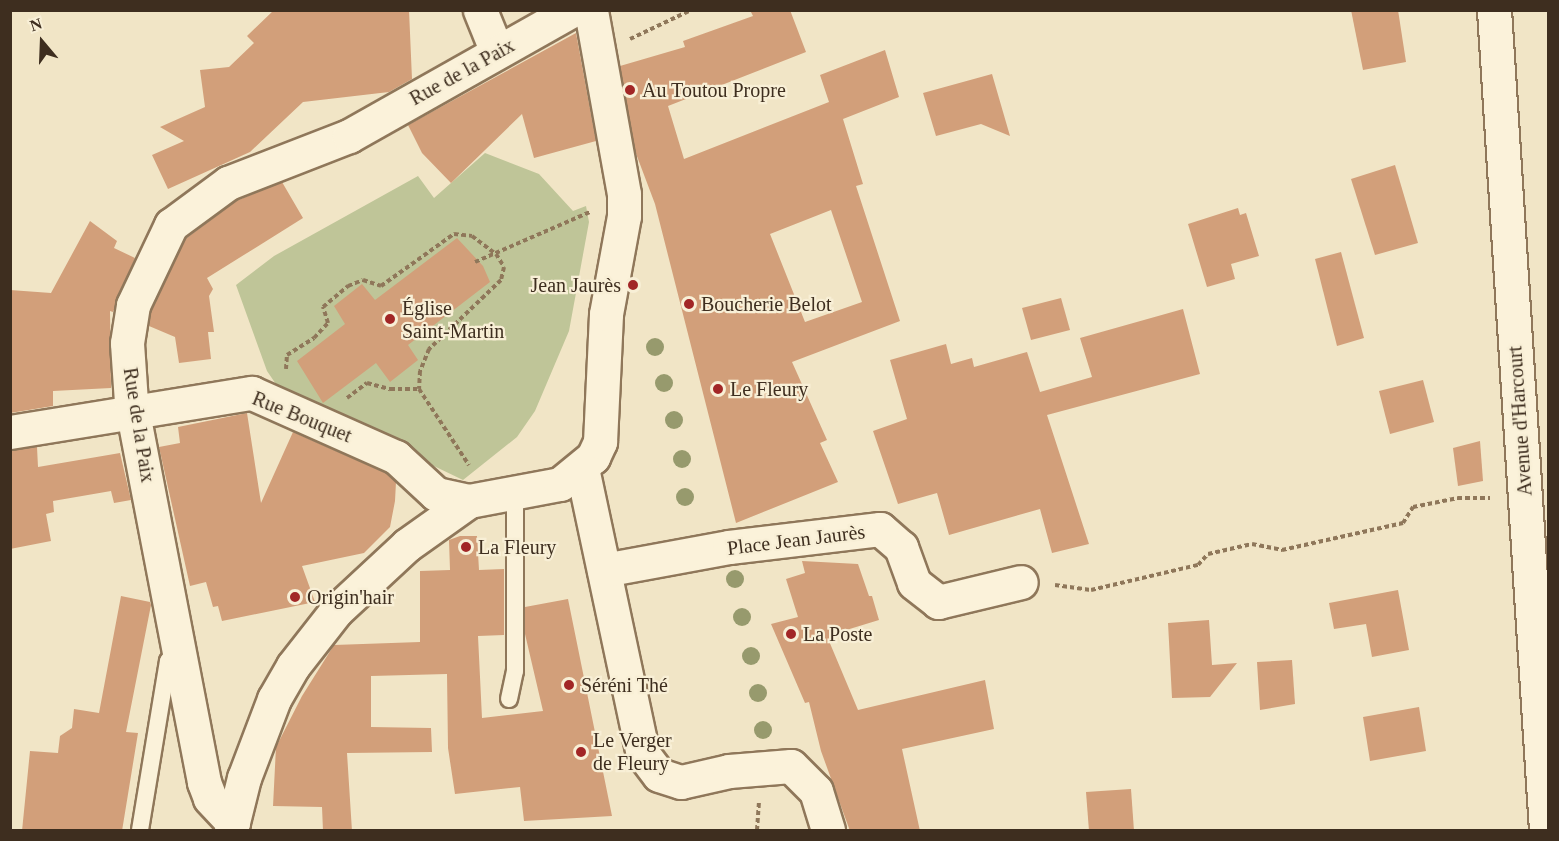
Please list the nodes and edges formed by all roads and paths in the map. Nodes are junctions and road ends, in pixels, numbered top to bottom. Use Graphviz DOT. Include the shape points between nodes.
graph roads {
  1 [pos="480,10"];
  2 [pos="573,10"];
  3 [pos="591,10"];
  4 [pos="691,10"];
  5 [pos="1494,10"];
  6 [pos="624,42"];
  7 [pos="497,52"];
  8 [pos="594,212"];
  9 [pos="496,254"];
  10 [pos="475,262"];
  11 [pos="290,375"];
  12 [pos="419,389"];
  13 [pos="341,401"];
  14 [pos="133,410"];
  15 [pos="10,432"];
  16 [pos="582,468"];
  17 [pos="472,486"];
  18 [pos="515,495"];
  19 [pos="1490,498"];
  20 [pos="604,570"];
  21 [pos="1021,582"];
  22 [pos="180,646"];
  23 [pos="509,699"];
  24 [pos="1544,735"];
  25 [pos="760,788"];
  26 [pos="232,827"];
  27 [pos="140,831"];
  28 [pos="757,831"];
  29 [pos="828,831"];
  30 [pos="1546,831"];
  1 -- 7 [label="street"];
  2 -- 7 [label="street, Rue de la Paix"];
  3 -- 16 [label="street" via="623,174 624,216 606,314 600,442"];
  4 -- 6 [label="path"];
  5 -- 24 [label="street, Avenue d'Harcourt"];
  7 -- 14 [label="street, Rue de la Paix" via="349,136 228,183 171,225 134,305 128,343"];
  8 -- 9 [label="path"];
  9 -- 10 [label="path"];
  9 -- 11 [label="path" via="472,236 454,234 381,286 363,280 348,286 323,307 328,323 288,355 284,367"];
  9 -- 12 [label="path" via="504,267 501,280 429,349 420,371"];
  12 -- 13 [label="path" via="390,389 367,382"];
  12 -- 17 [label="path"];
  14 -- 15 [label="street, Rue Bouquet"];
  14 -- 17 [label="street, Rue Bouquet" via="252,393 396,457 436,494"];
  14 -- 22 [label="street, Rue de la Paix"];
  16 -- 18 [label="street" via="560,484"];
  16 -- 20 [label="street"];
  17 -- 18 [label="street"];
  17 -- 26 [label="street" via="315,635 274,699"];
  18 -- 23 [label="lane" via="515,672"];
  19 -- 21 [label="path" via="1458,498 1413,507 1403,523 1282,550 1252,544 1208,554 1198,565 1091,590"];
  20 -- 21 [label="street, Place Jean Jaurès" via="729,547 880,529 901,547 914,583 938,602"];
  20 -- 29 [label="street" via="643,754 659,774 681,782 729,771 791,766 816,791"];
  22 -- 26 [label="street, Rue de la Paix" via="204,782 210,798"];
  22 -- 27 [label="lane" via="168,661"];
  24 -- 30 [label="street, Avenue d'Harcourt"];
  25 -- 28 [label="path"];
}
